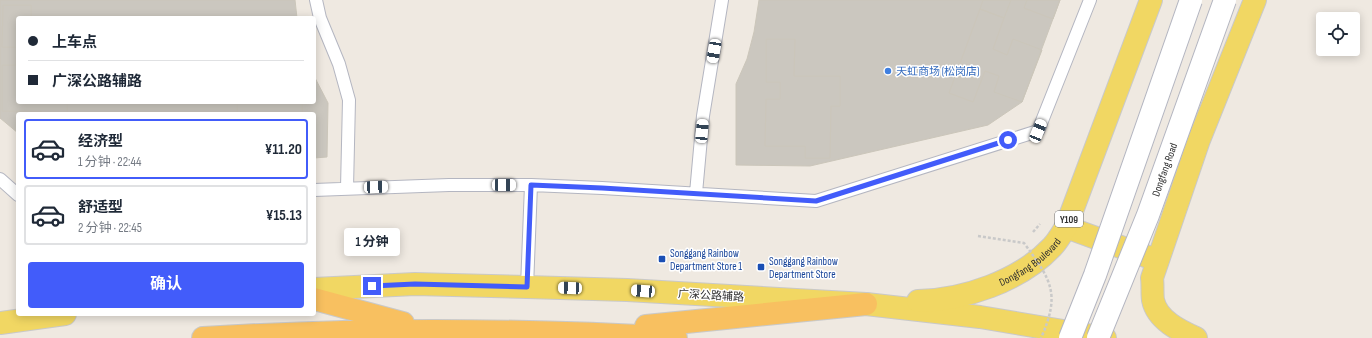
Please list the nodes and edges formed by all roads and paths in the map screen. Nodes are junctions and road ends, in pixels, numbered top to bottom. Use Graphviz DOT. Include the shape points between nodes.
graph roads {
  1 [pos="316,0"];
  2 [pos="722,0"];
  3 [pos="1090,0"];
  4 [pos="1152,0"];
  5 [pos="1191,0"];
  6 [pos="1225,0"];
  7 [pos="1255,0"];
  8 [pos="0,179"];
  9 [pos="531,185"];
  10 [pos="347,188"];
  11 [pos="316,190"];
  12 [pos="16,193"];
  13 [pos="696,193"];
  14 [pos="1066,226"];
  15 [pos="978,236"];
  16 [pos="1157,260"];
  17 [pos="527,287"];
  18 [pos="316,289"];
  19 [pos="316,300"];
  20 [pos="866,304"];
  21 [pos="45,316"];
  22 [pos="6,320"];
  23 [pos="429,330"];
  24 [pos="576,332"];
  25 [pos="203,338"];
  26 [pos="676,338"];
  27 [pos="1041,338"];
  28 [pos="1070,338"];
  29 [pos="1098,338"];
  30 [pos="1105,338"];
  31 [pos="1196,338"];
  1 -- 10 [label="lane" via="349,100"];
  2 -- 13 [label="lane" via="703,116"];
  3 -- 13 [label="lane" via="1038,131 816,201"];
  4 -- 14 [label="main road, Dongfang Boulevard / Y109"];
  5 -- 28 [label="street, bridge" via="1095,275"];
  6 -- 29 [label="street, Dongfang Road, bridge" via="1148,215"];
  7 -- 16 [label="main road" via="1199,140"];
  8 -- 12 [label="lane"];
  9 -- 10 [label="lane"];
  9 -- 13 [label="lane"];
  9 -- 17 [label="lane"];
  10 -- 11 [label="lane"];
  14 -- 16 [label="main road"];
  14 -- 20 [label="main road, Dongfang Boulevard / Y109" via="1053,247 1018,274 990,287 963,296 934,301"];
  15 -- 27 [label="path, bridge" via="1024,243 1045,271 1051,290 1052,310"];
  16 -- 31 [label="main road" via="1152,278 1153,301 1160,315 1178,330"];
  17 -- 18 [label="main road, 广深公路辅路" via="415,284"];
  17 -- 20 [label="main road, 广深公路辅路" via="627,290"];
  19 -- 23 [label="highway"];
  20 -- 24 [label="highway"];
  20 -- 30 [label="main road, 广深公路辅路" via="980,317"];
  21 -- 22 [label="main road"];
  23 -- 24 [label="highway"];
  23 -- 25 [label="highway" via="301,332"];
  24 -- 26 [label="highway"];
}
